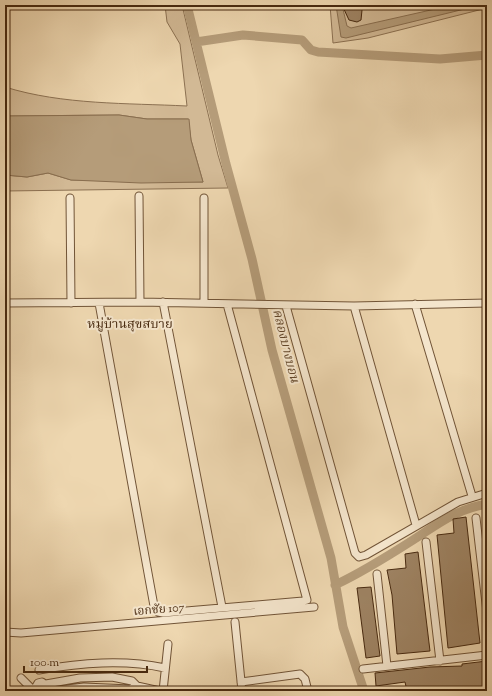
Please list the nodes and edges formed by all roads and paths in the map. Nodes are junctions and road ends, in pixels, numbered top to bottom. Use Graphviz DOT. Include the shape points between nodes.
graph roads {
  1 [pos="139,196"];
  2 [pos="70,198"];
  3 [pos="204,198"];
  4 [pos="140,302"];
  5 [pos="163,302"];
  6 [pos="5,303"];
  7 [pos="71,303"];
  8 [pos="99,303"];
  9 [pos="204,303"];
  10 [pos="487,303"];
  11 [pos="227,304"];
  12 [pos="415,304"];
  13 [pos="286,306"];
  14 [pos="354,306"];
  15 [pos="487,493"];
  16 [pos="472,496"];
  17 [pos="476,518"];
  18 [pos="416,525"];
  19 [pos="426,542"];
  20 [pos="377,574"];
  21 [pos="222,607"];
  22 [pos="314,607"];
  23 [pos="487,612"];
  24 [pos="235,622"];
  25 [pos="5,632"];
  26 [pos="168,644"];
  27 [pos="487,655"];
  28 [pos="440,661"];
  29 [pos="387,666"];
  30 [pos="165,668"];
  31 [pos="363,669"];
  32 [pos="39,670"];
  33 [pos="21,678"];
  34 [pos="84,678"];
  35 [pos="241,682"];
  36 [pos="46,684"];
  37 [pos="132,687"];
  38 [pos="84,689"];
  39 [pos="34,691"];
  40 [pos="50,691"];
  41 [pos="162,691"];
  42 [pos="242,691"];
  43 [pos="308,691"];
  1 -- 4 [label="street"];
  2 -- 7 [label="street"];
  3 -- 9 [label="street"];
  4 -- 5 [label="street"];
  4 -- 8 [label="street"];
  5 -- 9 [label="street"];
  5 -- 21 [label="street"];
  6 -- 7 [label="street"];
  7 -- 8 [label="street"];
  8 -- 21 [label="street" via="154,606 158,612 163,613"];
  9 -- 11 [label="street"];
  10 -- 12 [label="street"];
  11 -- 13 [label="street"];
  11 -- 21 [label="street" via="307,600"];
  12 -- 14 [label="street"];
  12 -- 16 [label="street"];
  13 -- 14 [label="street"];
  13 -- 18 [label="street" via="355,553 359,557 366,555"];
  14 -- 18 [label="street"];
  15 -- 16 [label="street"];
  16 -- 18 [label="street"];
  17 -- 23 [label="street"];
  19 -- 28 [label="street"];
  20 -- 29 [label="street"];
  22 -- 25 [label="street, เอกชัย 107" via="21,633"];
  24 -- 35 [label="street"];
  26 -- 30 [label="street"];
  27 -- 28 [label="street"];
  28 -- 29 [label="street"];
  29 -- 31 [label="street"];
  30 -- 32 [label="street" via="110,662 74,664"];
  30 -- 41 [label="street"];
  33 -- 39 [label="street"];
  34 -- 36 [label="street"];
  34 -- 37 [label="street" via="112,677"];
  34 -- 38 [label="street"];
  35 -- 42 [label="street"];
  35 -- 43 [label="street" via="300,674 306,679"];
  36 -- 39 [label="street" via="38,683"];
  36 -- 40 [label="street"];
  37 -- 38 [label="street"];
  37 -- 41 [label="street"];
  38 -- 40 [label="street"];
}
